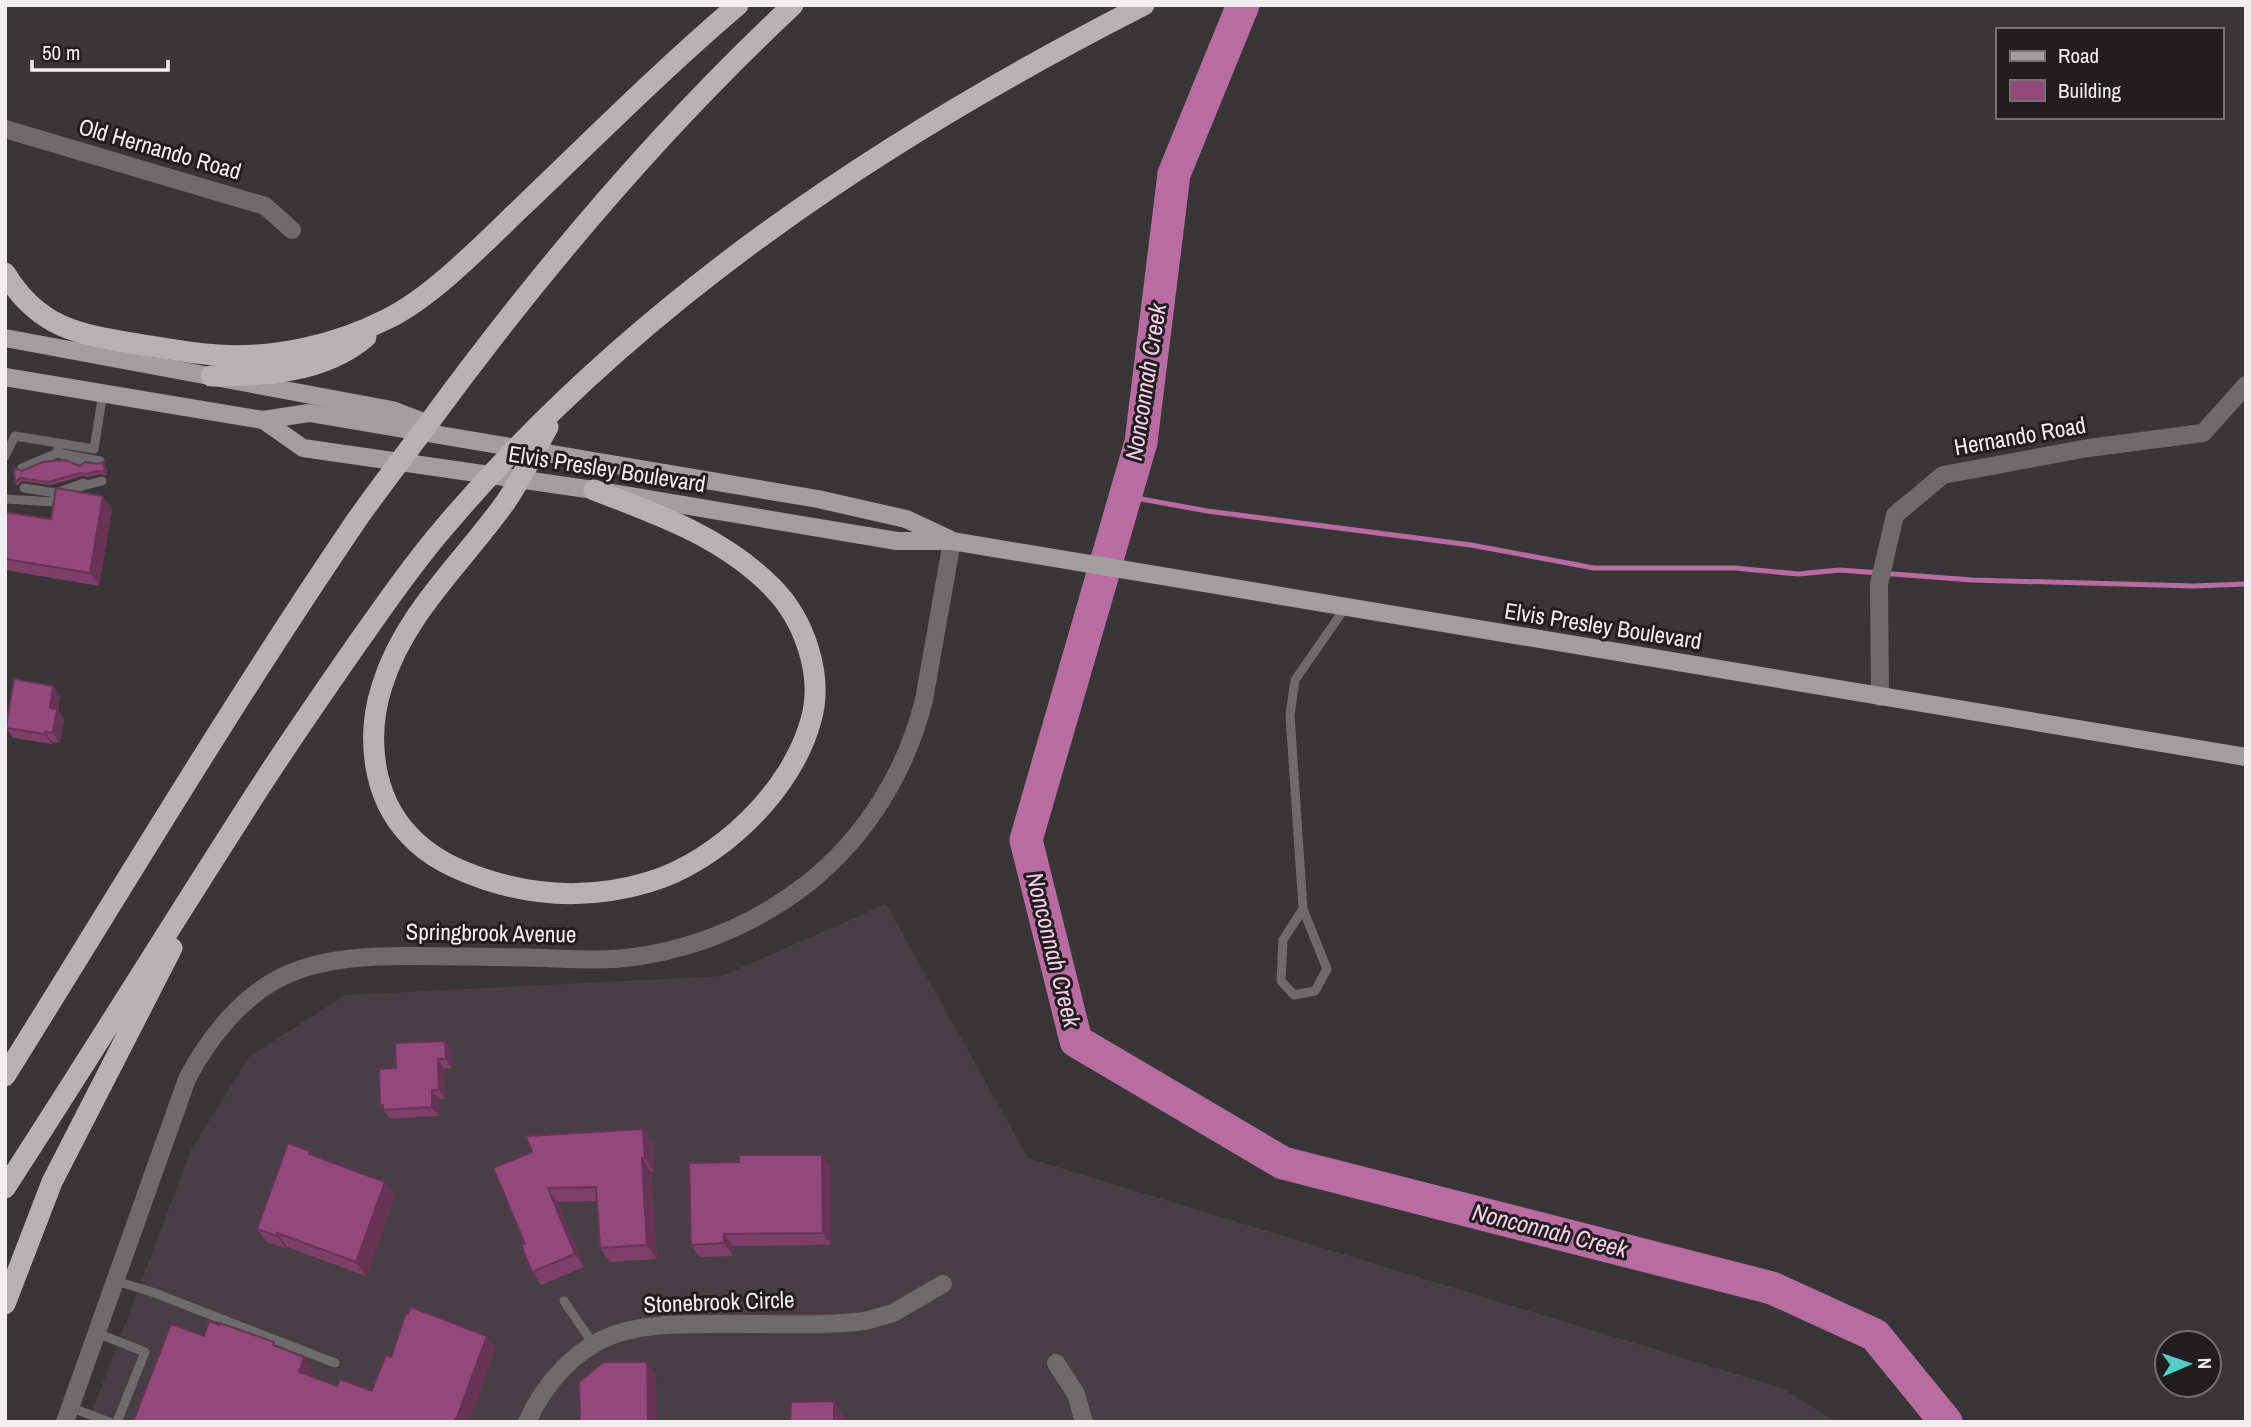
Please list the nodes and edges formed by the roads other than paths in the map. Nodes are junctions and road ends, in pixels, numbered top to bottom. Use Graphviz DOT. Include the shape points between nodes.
graph roads {
  1 [pos="738,5"];
  2 [pos="793,5"];
  3 [pos="1144,5"];
  4 [pos="5,129"];
  5 [pos="292,230"];
  6 [pos="5,273"];
  7 [pos="386,320"];
  8 [pos="5,338"];
  9 [pos="211,376"];
  10 [pos="5,377"];
  11 [pos="2246,385"];
  12 [pos="103,393"];
  13 [pos="564,400"];
  14 [pos="263,420"];
  15 [pos="467,439"];
  16 [pos="58,448"];
  17 [pos="5,456"];
  18 [pos="100,461"];
  19 [pos="82,463"];
  20 [pos="60,464"];
  21 [pos="38,466"];
  22 [pos="22,468"];
  23 [pos="102,481"];
  24 [pos="84,482"];
  25 [pos="62,484"];
  26 [pos="41,486"];
  27 [pos="24,488"];
  28 [pos="594,490"];
  29 [pos="56,493"];
  30 [pos="5,499"];
  31 [pos="952,541"];
  32 [pos="1345,608"];
  33 [pos="1880,696"];
  34 [pos="2246,757"];
  35 [pos="234,828"];
  36 [pos="1303,909"];
  37 [pos="5,1076"];
  38 [pos="5,1188"];
  39 [pos="116,1281"];
  40 [pos="943,1284"];
  41 [pos="564,1301"];
  42 [pos="5,1304"];
  43 [pos="97,1333"];
  44 [pos="594,1345"];
  45 [pos="335,1363"];
  46 [pos="1056,1363"];
  47 [pos="68,1415"];
  48 [pos="109,1422"];
  49 [pos="117,1422"];
  50 [pos="527,1422"];
  51 [pos="1084,1422"];
  1 -- 7 [label="highway" via="466,258"];
  2 -- 37 [label="highway" via="613,192 472,364 358,519"];
  3 -- 13 [label="highway" via="928,127 757,240 675,301"];
  4 -- 5 [label="street, Old Hernando Road" via="265,206"];
  6 -- 7 [label="highway" via="36,310 67,329 96,338 201,354 303,349"];
  7 -- 9 [label="highway" via="357,345 316,363 266,375"];
  8 -- 9 [label="main road"];
  9 -- 15 [label="main road" via="392,410"];
  10 -- 12 [label="main road, Elvis Presley Boulevard"];
  11 -- 33 [label="street, Hernando Road" via="2203,433 2088,448 1943,475 1895,515 1878,584"];
  12 -- 14 [label="main road, Elvis Presley Boulevard"];
  12 -- 16 [label="lane" via="94,449"];
  13 -- 28 [label="highway" via="503,506 424,603 398,645 381,687 374,725 380,785 400,825 443,863 510,888 581,894 651,882 679,869 743,827 786,774 812,719 813,675 803,635 790,608 773,588 728,551 684,527"];
  13 -- 35 [label="highway" via="480,487 403,579"];
  14 -- 15 [label="main road, Elvis Presley Boulevard" via="309,413"];
  14 -- 28 [label="main road, Elvis Presley Boulevard" via="303,448"];
  15 -- 31 [label="main road, Elvis Presley Boulevard" via="818,499 906,519"];
  16 -- 17 [label="lane" via="15,436"];
  16 -- 18 [label="lane"];
  16 -- 19 [label="lane"];
  16 -- 20 [label="lane"];
  16 -- 21 [label="lane"];
  16 -- 22 [label="lane"];
  23 -- 29 [label="lane"];
  24 -- 29 [label="lane"];
  25 -- 29 [label="lane"];
  26 -- 29 [label="lane"];
  27 -- 29 [label="lane"];
  28 -- 31 [label="main road, Elvis Presley Boulevard" via="897,541"];
  29 -- 30 [label="lane" via="54,502"];
  31 -- 32 [label="main road, Elvis Presley Boulevard"];
  31 -- 39 [label="street, Springbrook Avenue" via="924,700 907,753 869,818 818,875 756,918 672,951 589,959 367,957 303,969 273,982 225,1023 187,1079"];
  32 -- 33 [label="main road, Elvis Presley Boulevard"];
  32 -- 36 [label="lane" via="1295,680 1290,715"];
  33 -- 34 [label="main road, Elvis Presley Boulevard"];
  35 -- 38 [label="highway"];
  35 -- 42 [label="highway" via="52,1182"];
  36 -- 36 [label="lane" via="1283,940 1281,982 1294,995 1315,992 1327,970"];
  39 -- 43 [label="street, Springbrook Avenue"];
  39 -- 45 [label="lane"];
  40 -- 44 [label="street, Stonebrook Circle" via="893,1313 865,1321 657,1326 614,1335"];
  41 -- 44 [label="lane"];
  43 -- 47 [label="street, Springbrook Avenue"];
  43 -- 49 [label="lane" via="145,1352"];
  44 -- 50 [label="street, Stonebrook Circle" via="552,1380"];
  46 -- 51 [label="street" via="1076,1394"];
  47 -- 48 [label="lane"];
}
